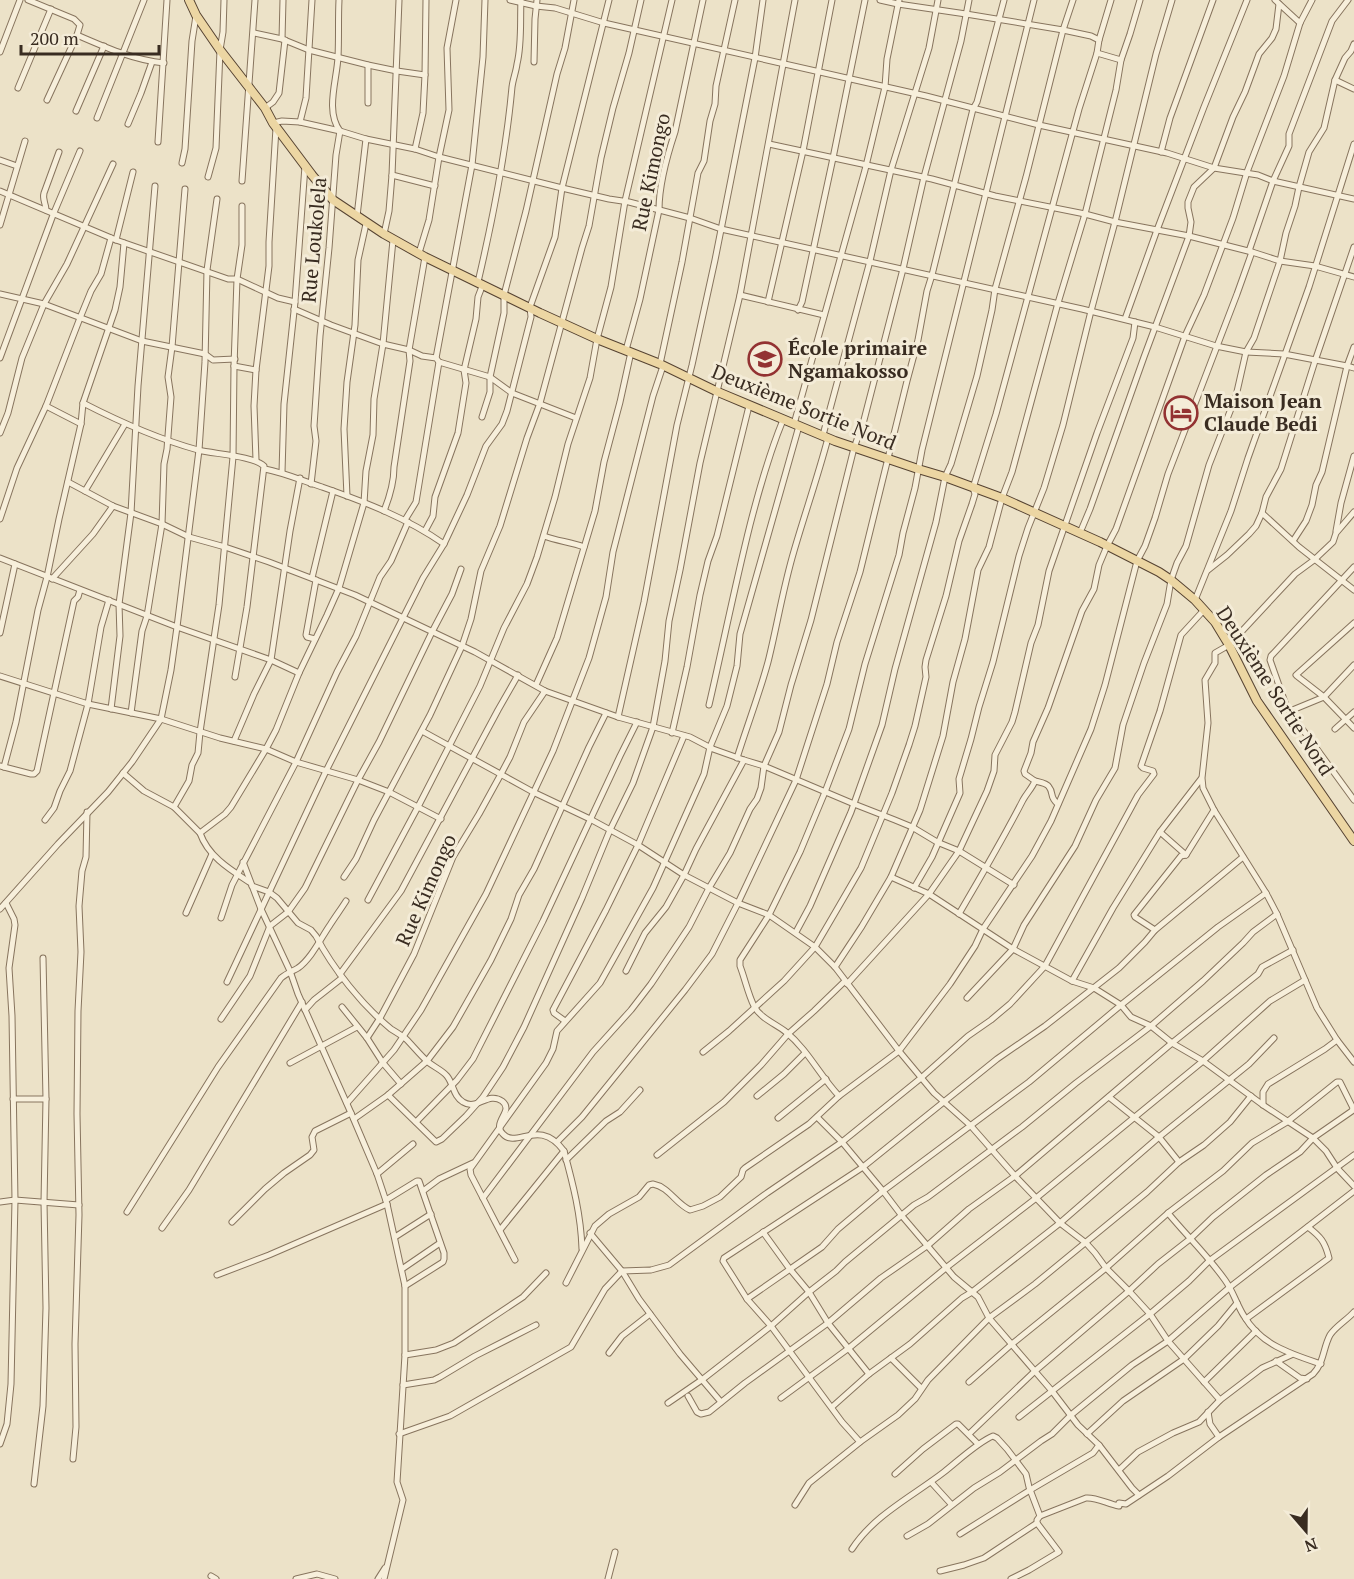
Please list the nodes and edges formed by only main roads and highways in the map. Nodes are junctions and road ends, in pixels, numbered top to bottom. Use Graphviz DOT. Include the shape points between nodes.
graph roads {
  1 [pos="189,0"];
  2 [pos="1354,840"];
  1 -- 2 [label="main road, Deuxième Sortie Nord" via="304,166 333,200 393,240 597,339 749,406 854,448 1002,498 1171,580 1215,622 1257,701"];
}
